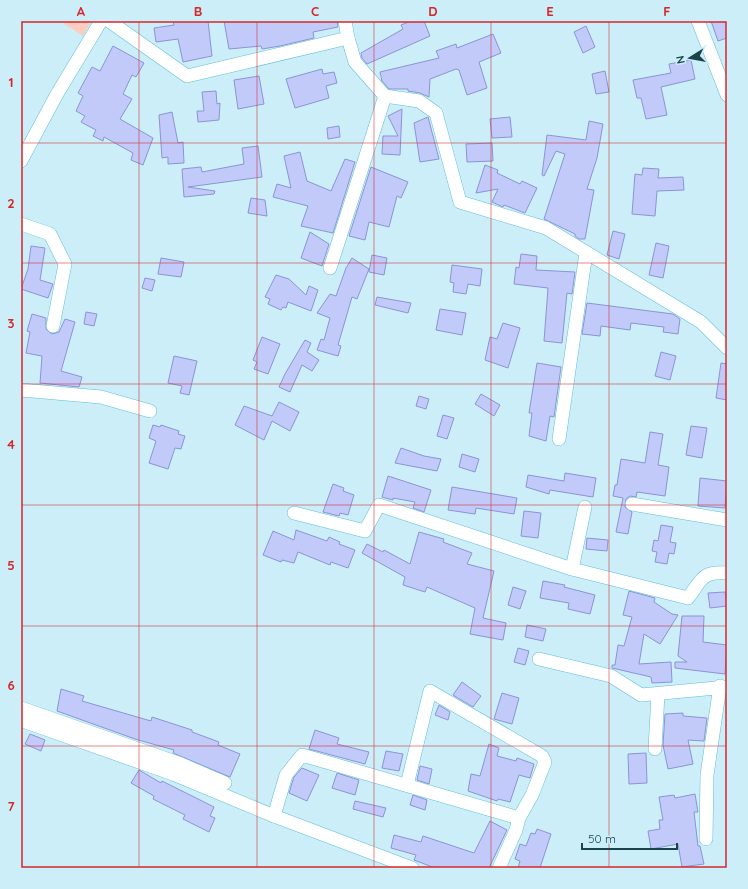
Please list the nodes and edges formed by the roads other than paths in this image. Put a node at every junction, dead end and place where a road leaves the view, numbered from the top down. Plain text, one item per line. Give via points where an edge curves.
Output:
1 (101, 21) edge
2 (108, 21) edge
3 (345, 21) edge
4 (698, 21) edge
5 (348, 38) junction
6 (727, 95) edge
7 (385, 96) junction
8 (21, 161) edge
9 (21, 224) edge
10 (586, 253) junction
11 (330, 268) dead end
12 (53, 326) dead end
13 (727, 348) edge
14 (21, 390) edge
15 (150, 411) dead end
16 (560, 439) dead end
17 (632, 504) dead end
18 (585, 507) dead end
19 (294, 513) dead end
20 (727, 520) edge
21 (572, 569) junction
22 (727, 573) edge
23 (540, 659) dead end
24 (723, 687) edge
25 (658, 694) junction
26 (22, 714) edge
27 (655, 748) dead end
28 (225, 783) dead end
29 (407, 785) junction
30 (274, 816) junction
31 (519, 818) junction
32 (706, 839) dead end
33 (412, 868) edge
34 (499, 868) edge

1 - 8 street via 56,94
2 - 5 street via 187,76
3 - 5 street
4 - 6 street
5 - 7 street via 355,62
7 - 10 street via 419,101 436,114 460,202 546,228
7 - 11 street
9 - 12 street via 50,234 65,264
10 - 13 street via 701,322
10 - 16 street
14 - 15 street via 101,397
17 - 20 street
18 - 21 street
19 - 21 street via 365,531 379,505
21 - 22 street via 688,598 705,575 713,572
23 - 25 street via 611,676 641,695
24 - 25 street
24 - 32 street via 707,775
25 - 27 street
26 - 28 street via 181,764
26 - 30 street
29 - 30 street via 302,755 286,775
29 - 31 street
29 - 31 street via 430,691 542,756 545,762 532,795
30 - 33 street
31 - 34 street

